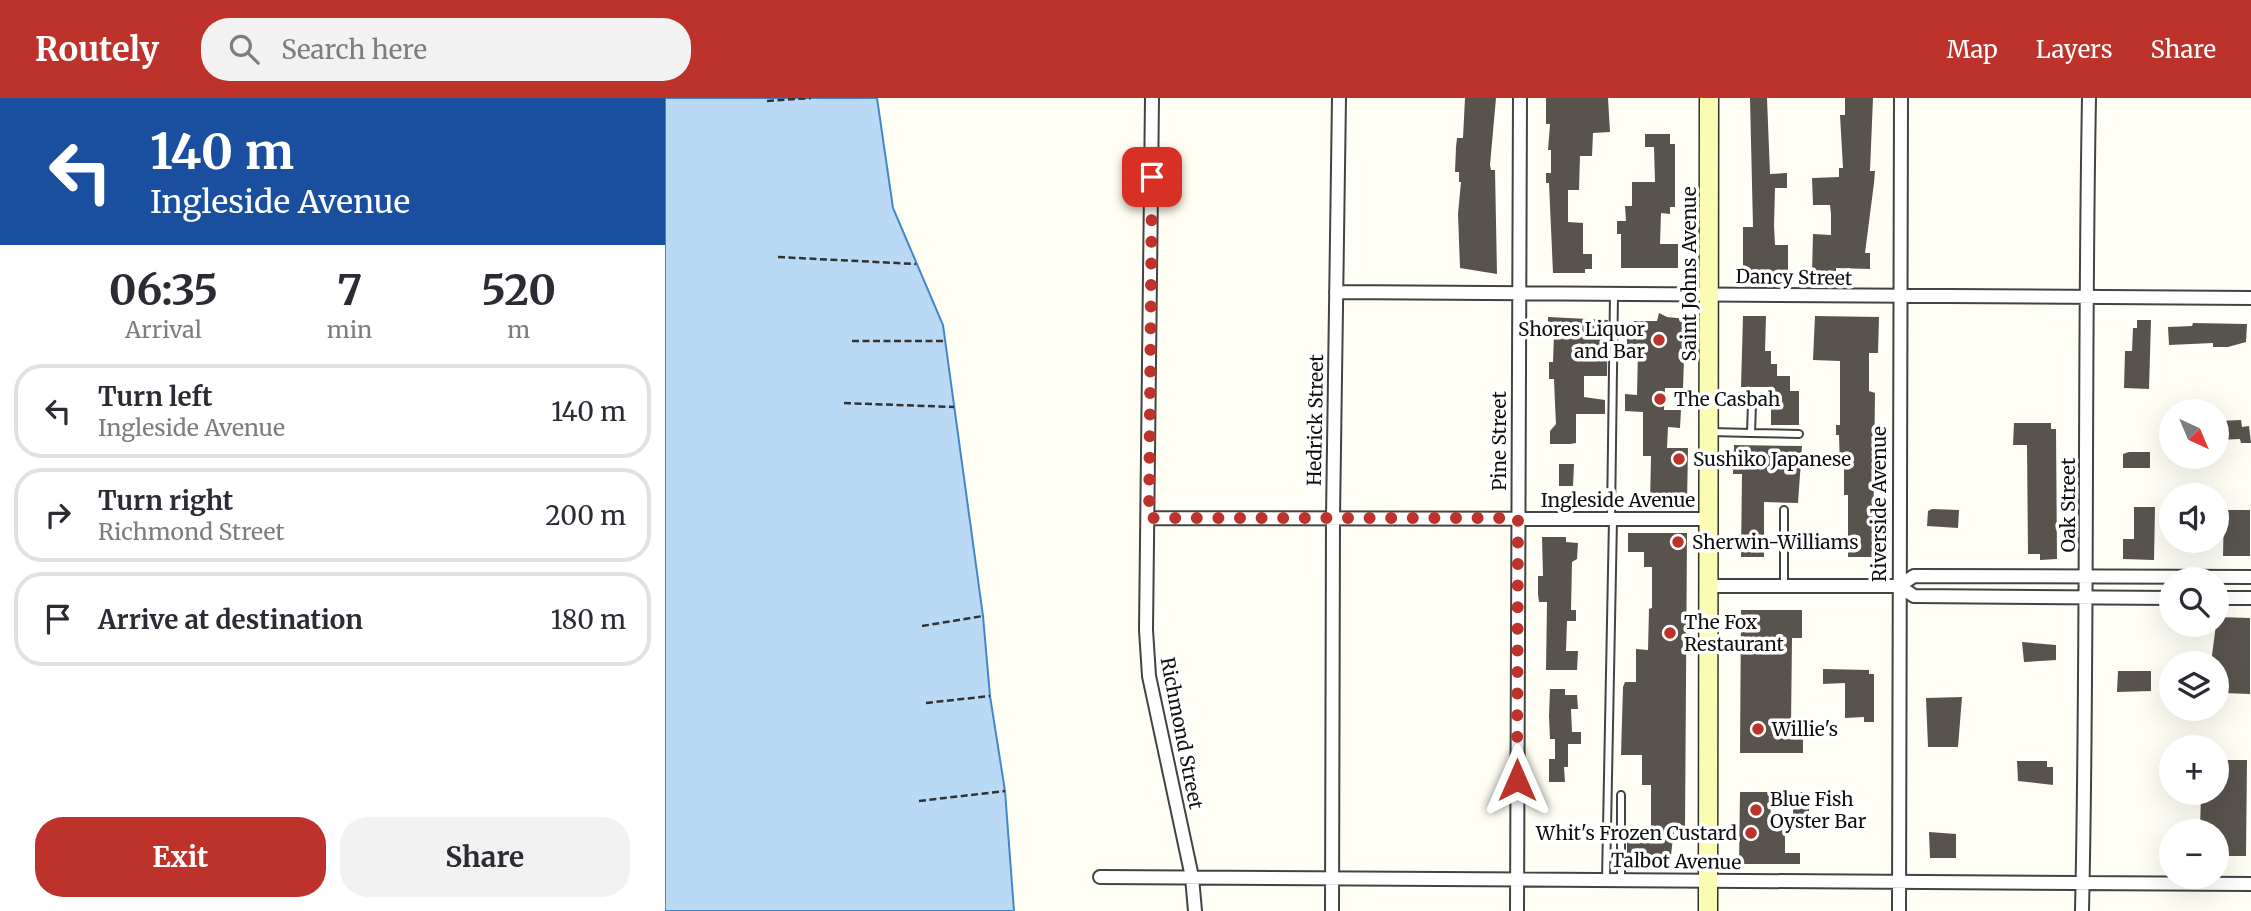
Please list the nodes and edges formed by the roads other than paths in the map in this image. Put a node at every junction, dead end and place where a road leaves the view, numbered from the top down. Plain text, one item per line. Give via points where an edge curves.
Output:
1 (1152, 98) edge
2 (1339, 98) edge
3 (1520, 98) edge
4 (1709, 98) edge
5 (1901, 98) edge
6 (2089, 98) edge
7 (1336, 292) junction
8 (1519, 295) junction
9 (1614, 295) junction
10 (1710, 295) junction
11 (1899, 297) junction
12 (2086, 298) junction
13 (2251, 298) edge
14 (1710, 397) junction
15 (1710, 432) junction
16 (1751, 433) junction
17 (1799, 434) dead end
18 (1784, 510) dead end
19 (1333, 517) junction
20 (1149, 518) junction
21 (1518, 518) junction
22 (1612, 519) junction
23 (1709, 519) junction
24 (2088, 577) junction
25 (2251, 578) edge
26 (1709, 586) junction
27 (1784, 586) junction
28 (1899, 586) junction
29 (2087, 597) junction
30 (2159, 598) edge
31 (2229, 598) edge
32 (2251, 598) edge
33 (1621, 795) dead end
34 (1100, 877) dead end
35 (1192, 877) junction
36 (1333, 877) junction
37 (1517, 879) junction
38 (1606, 880) junction
39 (1621, 880) junction
40 (1708, 880) junction
41 (1899, 882) junction
42 (2083, 883) junction
43 (2251, 884) edge
44 (1195, 911) edge
45 (1332, 911) edge
46 (1517, 911) edge
47 (1708, 911) edge
48 (1899, 911) edge
49 (2082, 911) edge

1 - 20 street, Richmond Street
2 - 7 street, Hedrick Street
3 - 8 street, Pine Street
4 - 10 main road, Saint Johns Avenue
5 - 11 street, Riverside Avenue
6 - 12 street, Oak Street
7 - 8 street, Dancy Street
7 - 19 street, Hedrick Street
8 - 9 street, Dancy Street
8 - 21 street, Pine Street
9 - 10 street, Dancy Street
9 - 22 lane
10 - 11 street, Dancy Street
10 - 14 main road, Saint Johns Avenue
11 - 12 street, Dancy Street
11 - 28 street, Riverside Avenue
12 - 13 street, Dancy Street
12 - 24 street, Oak Street
14 - 15 main road, Saint Johns Avenue
14 - 16 lane via 1752,403
15 - 16 lane
15 - 23 main road, Saint Johns Avenue
16 - 17 lane
18 - 27 lane
19 - 20 street, Ingleside Avenue
19 - 21 street, Ingleside Avenue
19 - 36 street, Hedrick Street
20 - 35 street, Richmond Street via 1149,676
21 - 22 street, Ingleside Avenue
21 - 37 street, Pine Street
22 - 23 street, Ingleside Avenue
22 - 38 lane
23 - 26 main road, Saint Johns Avenue
24 - 25 street
24 - 28 street via 1914,576
24 - 29 street, Oak Street
26 - 27 street
26 - 40 main road, Saint Johns Avenue
27 - 28 street
28 - 29 street via 1914,596
28 - 41 street, Riverside Avenue
29 - 30 street
29 - 42 street, Oak Street
31 - 32 street
33 - 39 lane
34 - 35 street, Talbot Avenue
35 - 36 street, Talbot Avenue
35 - 44 street, Richmond Street
36 - 37 street, Talbot Avenue
36 - 45 street, Hedrick Street
37 - 38 street, Talbot Avenue
37 - 46 street, Pine Street
38 - 39 street, Talbot Avenue
39 - 40 street, Talbot Avenue
40 - 41 street, Talbot Avenue
40 - 47 main road, Saint Johns Avenue
41 - 42 street, Talbot Avenue
41 - 48 street, Riverside Avenue
42 - 43 street, Talbot Avenue
42 - 49 street, Oak Street

